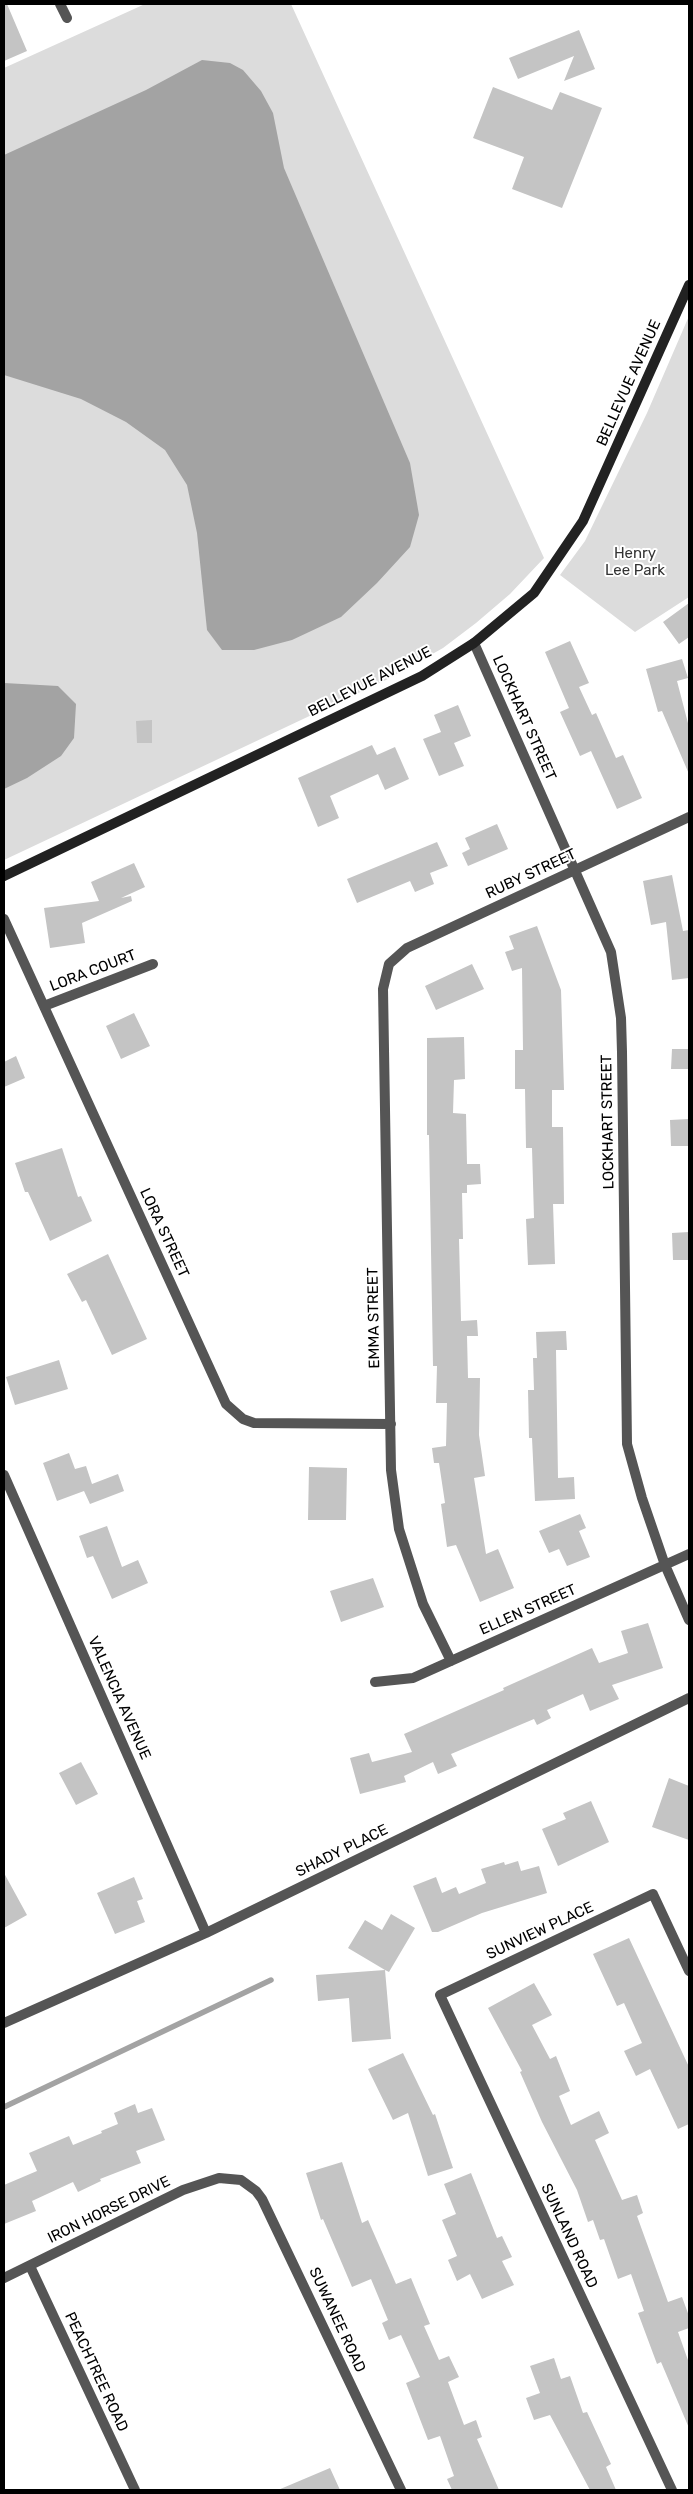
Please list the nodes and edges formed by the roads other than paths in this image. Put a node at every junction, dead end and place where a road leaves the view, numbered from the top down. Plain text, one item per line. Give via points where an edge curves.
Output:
1 (60, 4) edge
2 (67, 18) dead end
3 (689, 285) edge
4 (474, 643) junction
5 (689, 817) edge
6 (574, 870) junction
7 (4, 876) edge
8 (4, 919) edge
9 (153, 964) dead end
10 (389, 964) joint
11 (44, 1006) junction
12 (391, 1424) junction
13 (4, 1476) edge
14 (689, 1554) edge
15 (666, 1565) junction
16 (689, 1620) edge
17 (452, 1661) junction
18 (375, 1682) dead end
19 (689, 1698) edge
20 (206, 1933) junction
21 (689, 1971) edge
22 (440, 1995) joint
23 (4, 2021) edge
24 (230, 2178) joint
25 (30, 2266) junction
26 (4, 2278) edge
27 (135, 2490) edge
28 (401, 2490) edge
29 (672, 2490) edge

1 - 2 street
3 - 4 street, BELLEVUE AVENUE via 583,521 534,594
4 - 6 street, LOCKHART STREET
4 - 7 street, BELLEVUE AVENUE via 422,676
5 - 6 street, RUBY STREET
6 - 10 street, RUBY STREET via 407,948
6 - 15 street, LOCKHART STREET via 611,952 621,1018 627,1444
8 - 11 street, LORA STREET
9 - 11 street, LORA COURT
10 - 12 street, EMMA STREET via 383,989
11 - 12 street, LORA STREET via 226,1404 243,1419 254,1423
12 - 17 street, EMMA STREET via 391,1470 399,1529 423,1604
13 - 20 street, VALENCIA AVENUE
14 - 15 street, ELLEN STREET
15 - 16 street, LOCKHART STREET
15 - 17 street, ELLEN STREET
17 - 18 street, ELLEN STREET via 413,1678
19 - 20 street, SHADY PLACE
20 - 23 street, SHADY PLACE
21 - 22 street, SUNVIEW PLACE via 654,1894
22 - 29 street, SUNLAND ROAD
24 - 25 street, IRON HORSE DRIVE via 206,2181 183,2190
24 - 28 street, SUWANEE ROAD via 249,2184 262,2199
25 - 26 street, IRON HORSE DRIVE
25 - 27 street, PEACHTREE ROAD

